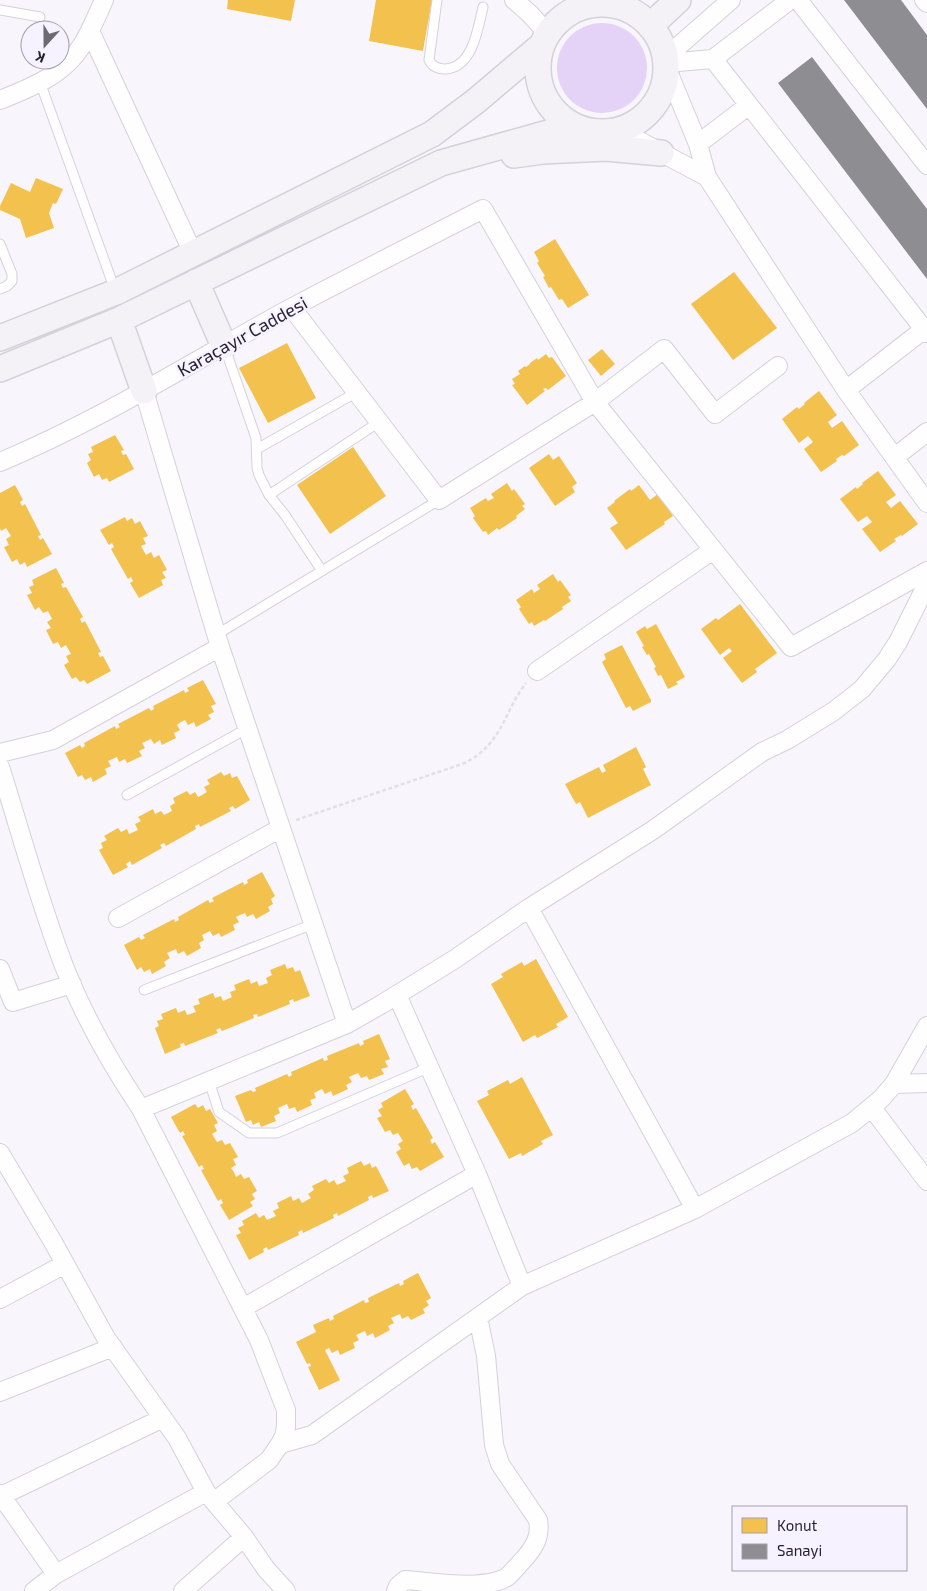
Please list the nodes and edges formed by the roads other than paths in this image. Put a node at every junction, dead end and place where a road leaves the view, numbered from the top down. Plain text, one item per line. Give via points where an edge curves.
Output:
1 (104, 0) edge
2 (437, 0) edge
3 (514, 0) edge
4 (678, 0) edge
5 (731, 0) edge
6 (790, 0) edge
7 (798, 0) edge
8 (924, 0) edge
9 (604, 2) edge
10 (927, 3) edge
11 (483, 7) dead end
12 (0, 10) edge
13 (40, 17) dead end
14 (650, 26) junction
15 (90, 31) junction
16 (545, 39) junction
17 (713, 60) junction
18 (666, 63) junction
19 (40, 82) junction
20 (0, 100) edge
21 (749, 105) junction
22 (573, 126) junction
23 (620, 130) junction
24 (698, 144) junction
25 (661, 153) junction
26 (442, 163) junction
27 (927, 165) edge
28 (707, 178) junction
29 (0, 244) edge
30 (193, 254) junction
31 (196, 282) junction
32 (0, 289) edge
33 (116, 292) junction
34 (292, 308) junction
35 (119, 320) junction
36 (926, 330) edge
37 (0, 338) edge
38 (224, 346) junction
39 (778, 366) dead end
40 (0, 369) edge
41 (846, 390) junction
42 (144, 391) junction
43 (356, 392) junction
44 (595, 402) junction
45 (380, 422) junction
46 (927, 432) edge
47 (257, 449) junction
48 (895, 457) junction
49 (0, 462) edge
50 (269, 495) junction
51 (439, 500) junction
52 (927, 503) edge
53 (713, 550) junction
54 (322, 571) junction
55 (927, 571) edge
56 (927, 584) edge
57 (218, 641) junction
58 (537, 671) road end
59 (248, 728) junction
60 (0, 754) edge
61 (0, 767) edge
62 (127, 795) dead end
63 (281, 828) junction
64 (530, 908) junction
65 (118, 918) dead end
66 (313, 924) junction
67 (0, 969) edge
68 (72, 984) junction
69 (144, 990) dead end
70 (397, 995) junction
71 (347, 1024) junction
72 (927, 1028) edge
73 (423, 1070) dead end
74 (209, 1081) junction
75 (927, 1083) edge
76 (894, 1084) junction
77 (872, 1108) junction
78 (141, 1109) junction
79 (0, 1153) edge
80 (477, 1174) junction
81 (927, 1181) edge
82 (695, 1209) junction
83 (65, 1264) junction
84 (522, 1286) junction
85 (0, 1299) edge
86 (243, 1308) junction
87 (478, 1317) junction
88 (113, 1347) junction
89 (0, 1392) edge
90 (163, 1418) junction
91 (280, 1444) junction
92 (1, 1495) edge
93 (211, 1496) junction
94 (244, 1537) junction
95 (56, 1574) junction
96 (34, 1591) edge
97 (183, 1591) edge
98 (286, 1591) edge
99 (396, 1591) edge

1 - 15 street
2 - 11 lane via 429,60 440,69 454,67 468,54
3 - 16 street via 530,14
4 - 14 street
5 - 18 street
6 - 17 street
7 - 27 street
8 - 10 street
9 - 14 street via 631,11
9 - 16 street via 569,14
12 - 13 lane
14 - 18 street via 657,35
15 - 19 street via 72,58
15 - 30 street
16 - 22 street via 538,68 542,91 554,111
16 - 30 street via 476,101 432,134
17 - 18 street
17 - 21 street
18 - 23 street via 657,103 641,120
18 - 24 street
19 - 20 street
19 - 33 lane
21 - 24 street
21 - 36 street
22 - 23 street via 596,132
22 - 26 street
23 - 25 street
24 - 28 street
25 - 26 street via 606,148 542,151
25 - 28 street
26 - 31 street
28 - 41 street
29 - 32 lane via 12,281
30 - 33 street
31 - 35 street
31 - 38 street
33 - 37 street
34 - 38 street, Karaçayır Caddesi
34 - 43 street
34 - 44 street, Karaçayır Caddesi via 483,209
35 - 40 street
35 - 42 street
36 - 41 street
38 - 42 street, Karaçayır Caddesi
38 - 47 lane
39 - 44 street via 715,414 664,349
41 - 48 street
42 - 49 street, Karaçayır Caddesi
42 - 57 street
43 - 45 street
43 - 47 lane
44 - 51 street
44 - 53 street
45 - 50 lane
45 - 51 street
46 - 48 street
47 - 50 lane via 257,468
48 - 52 street
50 - 54 lane
51 - 54 lane
53 - 55 street via 790,647
53 - 58 street
54 - 57 lane
56 - 64 street via 887,659 848,701 811,726 762,752 653,830
57 - 59 street
57 - 60 street via 53,740
59 - 62 lane
59 - 63 street
61 - 68 street via 51,930
63 - 65 street
63 - 66 street
64 - 70 street
64 - 82 street
66 - 69 lane
66 - 71 street
67 - 68 street via 13,1002
68 - 78 street via 98,1040
70 - 71 street
70 - 80 street
71 - 74 street
72 - 76 street
73 - 74 lane via 277,1133 249,1133 219,1112
74 - 78 street
75 - 76 street
76 - 77 street
77 - 81 street
77 - 82 street via 838,1132
78 - 86 street
79 - 83 street
80 - 84 street
80 - 86 street
82 - 84 street
83 - 85 street
83 - 88 street
84 - 87 street
86 - 91 street via 260,1340 286,1410 286,1427
87 - 91 street via 312,1434
87 - 99 street via 486,1356 494,1445 500,1464 538,1520 539,1537 505,1578 487,1586 405,1580
88 - 89 street
88 - 90 street
90 - 92 street
90 - 93 street
91 - 93 street via 269,1460
92 - 95 street
93 - 94 street
93 - 95 street
94 - 97 street
94 - 98 street
95 - 96 street

